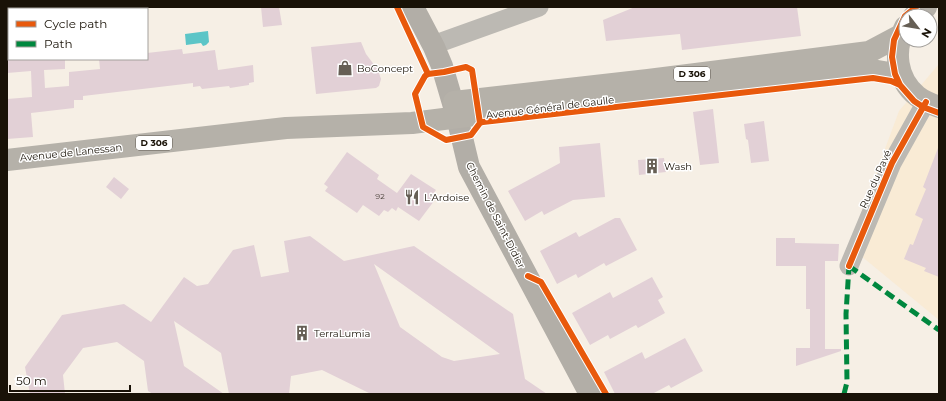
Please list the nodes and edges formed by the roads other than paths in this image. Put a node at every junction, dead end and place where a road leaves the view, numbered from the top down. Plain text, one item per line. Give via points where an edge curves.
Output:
1 (413, 7) edge
2 (539, 7) edge
3 (898, 34) edge
4 (433, 45) junction
5 (898, 48) edge
6 (901, 75) junction
7 (932, 104) edge
8 (482, 107) junction
9 (455, 110) junction
10 (301, 127) junction
11 (7, 160) edge
12 (849, 266) dead end
13 (590, 394) edge

1 - 4 street, Chemin de Saint-Didier
2 - 4 street
3 - 8 main road, Avenue Général de Gaulle / D 306 via 869,52 648,80
4 - 9 street, Chemin de Saint-Didier
5 - 6 main road
6 - 7 main road via 916,95
6 - 8 main road, Avenue Général de Gaulle / D 306 via 872,70 554,105
7 - 12 street, Rue du Pavé via 892,163
8 - 9 main road, Avenue Général de Gaulle
9 - 10 main road, Avenue Général de Gaulle / D 306 via 410,109
9 - 10 main road, Avenue Général de Gaulle / D 306 via 412,123
9 - 13 street, Chemin de Saint-Didier via 469,167
10 - 11 main road, Avenue de Lanessan / D 306

